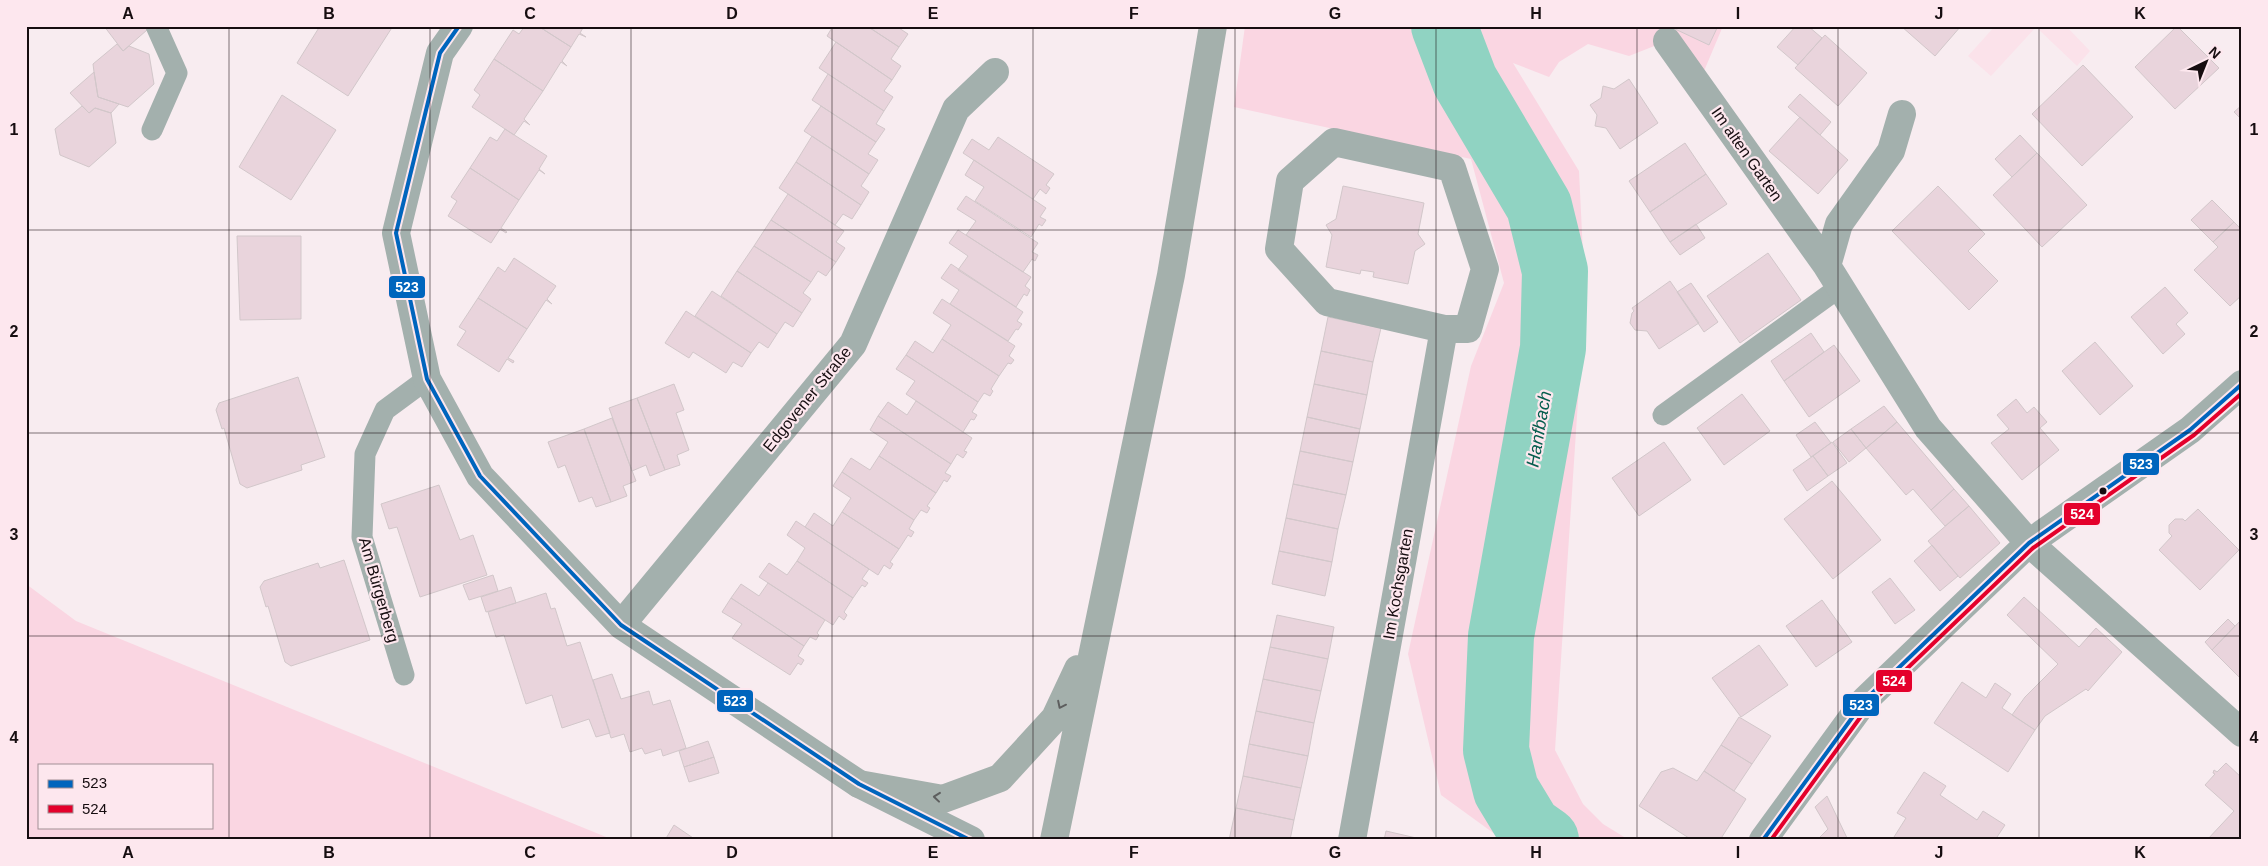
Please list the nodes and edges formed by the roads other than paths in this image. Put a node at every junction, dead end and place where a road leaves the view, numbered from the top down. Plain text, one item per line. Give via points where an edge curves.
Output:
1 (156, 26) edge
2 (459, 26) edge
3 (1213, 26) edge
4 (1668, 41) dead end
5 (995, 72) dead end
6 (1902, 114) dead end
7 (152, 130) dead end
8 (1834, 277) junction
9 (1444, 328) junction
10 (427, 379) junction
11 (2242, 384) edge
12 (1663, 416) dead end
13 (2029, 543) junction
14 (622, 625) junction
15 (1097, 630) junction
16 (404, 675) dead end
17 (2242, 732) edge
18 (859, 784) junction
19 (971, 840) edge
20 (1054, 840) edge
21 (1352, 840) edge
22 (1763, 840) edge

1 - 7 lane via 177,74
2 - 10 street via 440,53 396,233
3 - 15 main road via 1171,274
4 - 8 street, Im alten Garten
5 - 14 street, Edgovener Straße via 956,109 853,344
6 - 8 street via 1891,151 1839,224
8 - 12 lane
8 - 13 street, Im alten Garten via 1928,428
9 - 9 street via 1327,302 1279,249 1290,181 1334,142 1452,168 1485,269 1468,329
9 - 21 street, Im Kochsgarten
10 - 14 street via 480,476
10 - 16 lane, Am Bürgerberg via 385,410 365,454 362,537
11 - 13 street via 2190,430
13 - 17 street, Im alten Garten
13 - 22 street via 1865,700
14 - 18 street
15 -> 18 main road via 1055,718 1000,778 943,799
15 - 20 main road
18 - 19 street

